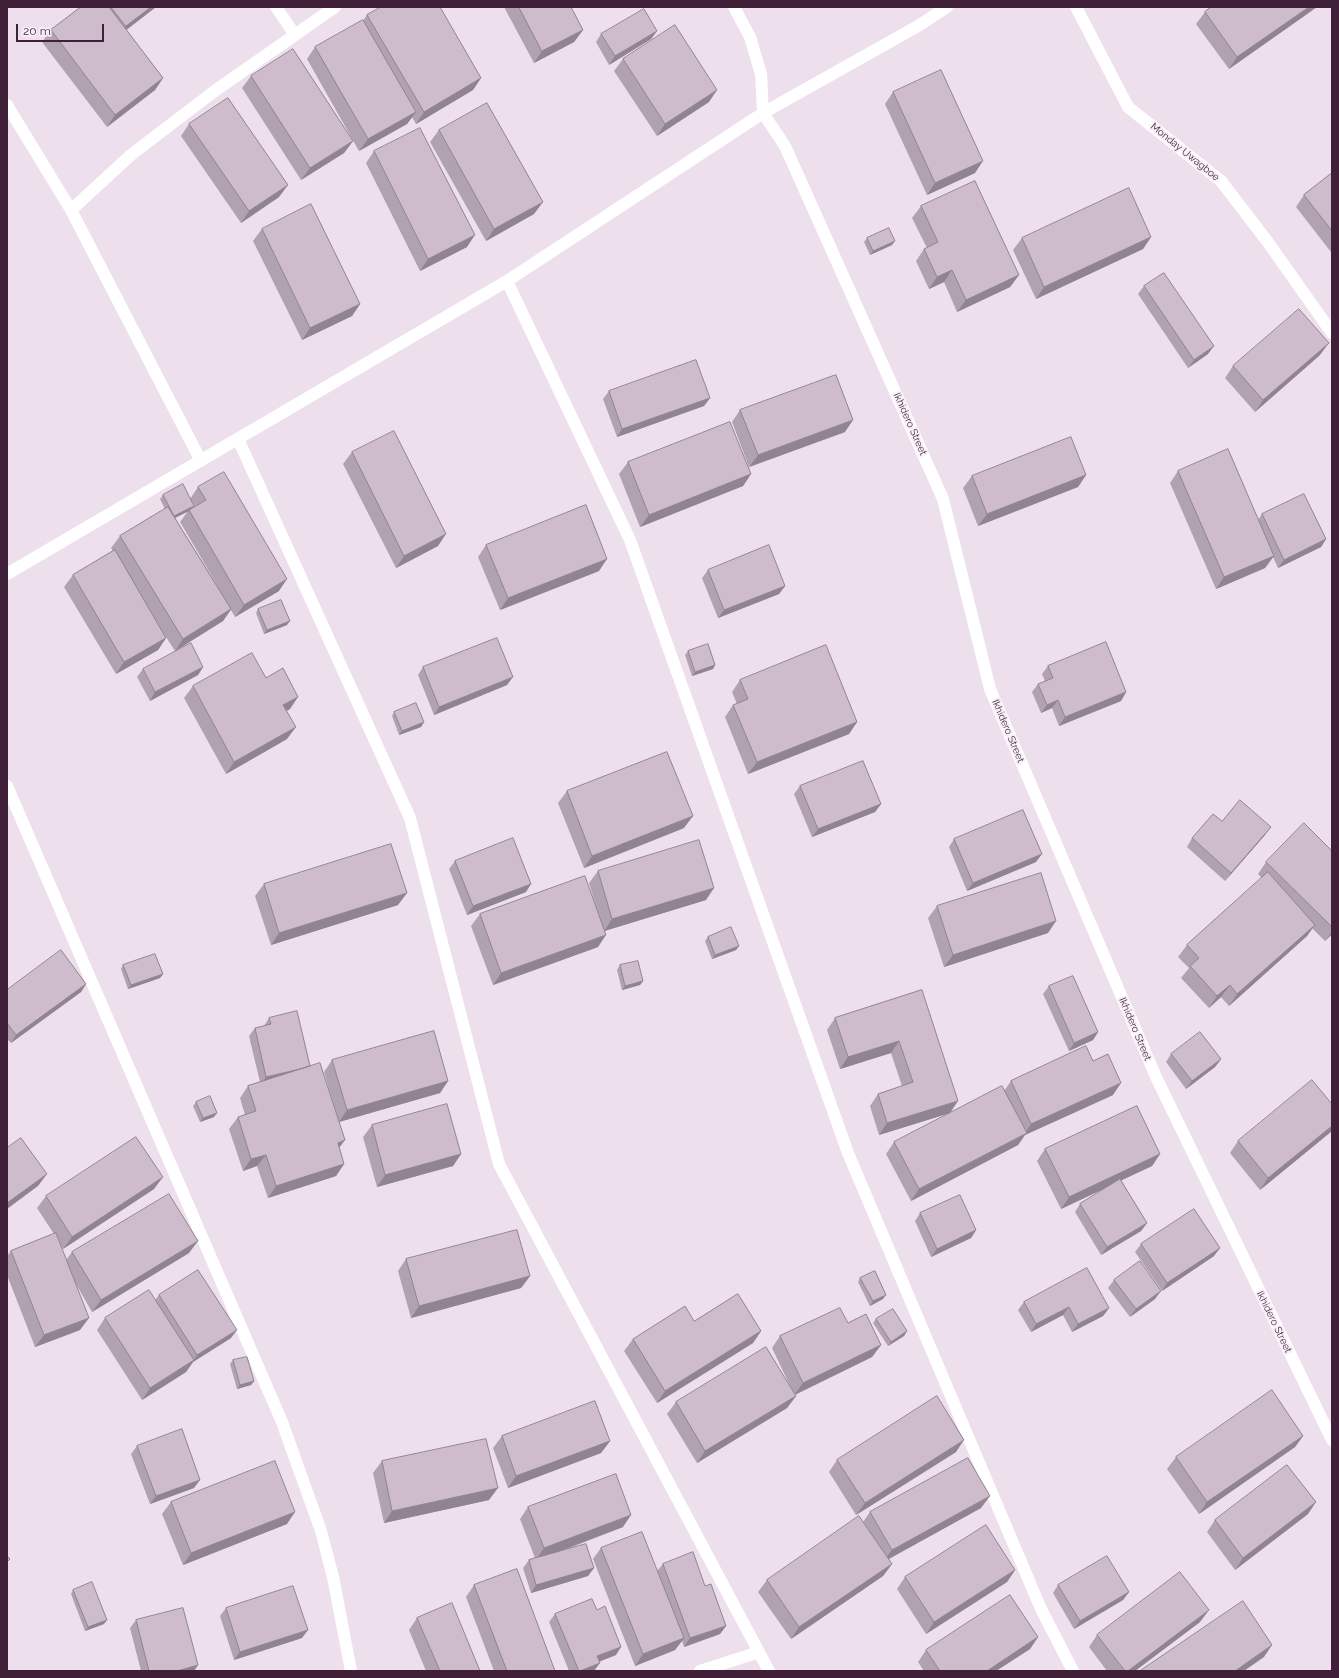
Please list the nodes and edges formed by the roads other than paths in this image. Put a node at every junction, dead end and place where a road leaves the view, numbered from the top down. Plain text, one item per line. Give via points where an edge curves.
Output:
1 (276, 7) edge
2 (335, 7) edge
3 (734, 7) edge
4 (947, 7) edge
5 (1076, 7) edge
6 (295, 35) junction
7 (7, 105) edge
8 (763, 113) junction
9 (71, 210) junction
10 (507, 281) junction
11 (1332, 333) edge
12 (238, 439) junction
13 (202, 461) junction
14 (7, 574) edge
15 (7, 786) edge
16 (1332, 1440) edge
17 (759, 1652) junction
18 (351, 1671) edge
19 (700, 1671) edge
20 (769, 1671) edge
21 (1073, 1671) edge

1 - 6 street
2 - 6 street
3 - 8 street via 750,37 761,74
4 - 8 street
5 - 11 street, Monday Uwagboe via 1128,107 1221,181
6 - 9 street via 216,90 132,154
7 - 9 street
8 - 10 street
8 - 16 street, Ikhidero Street via 785,146 944,499 990,689 1156,1077
9 - 13 street
10 - 12 street
10 - 21 street via 630,540 848,1153 1041,1609
12 - 13 street
12 - 17 street via 410,818 499,1164
13 - 14 street
15 - 18 street via 282,1422 320,1531 333,1577
17 - 19 street
17 - 20 street

